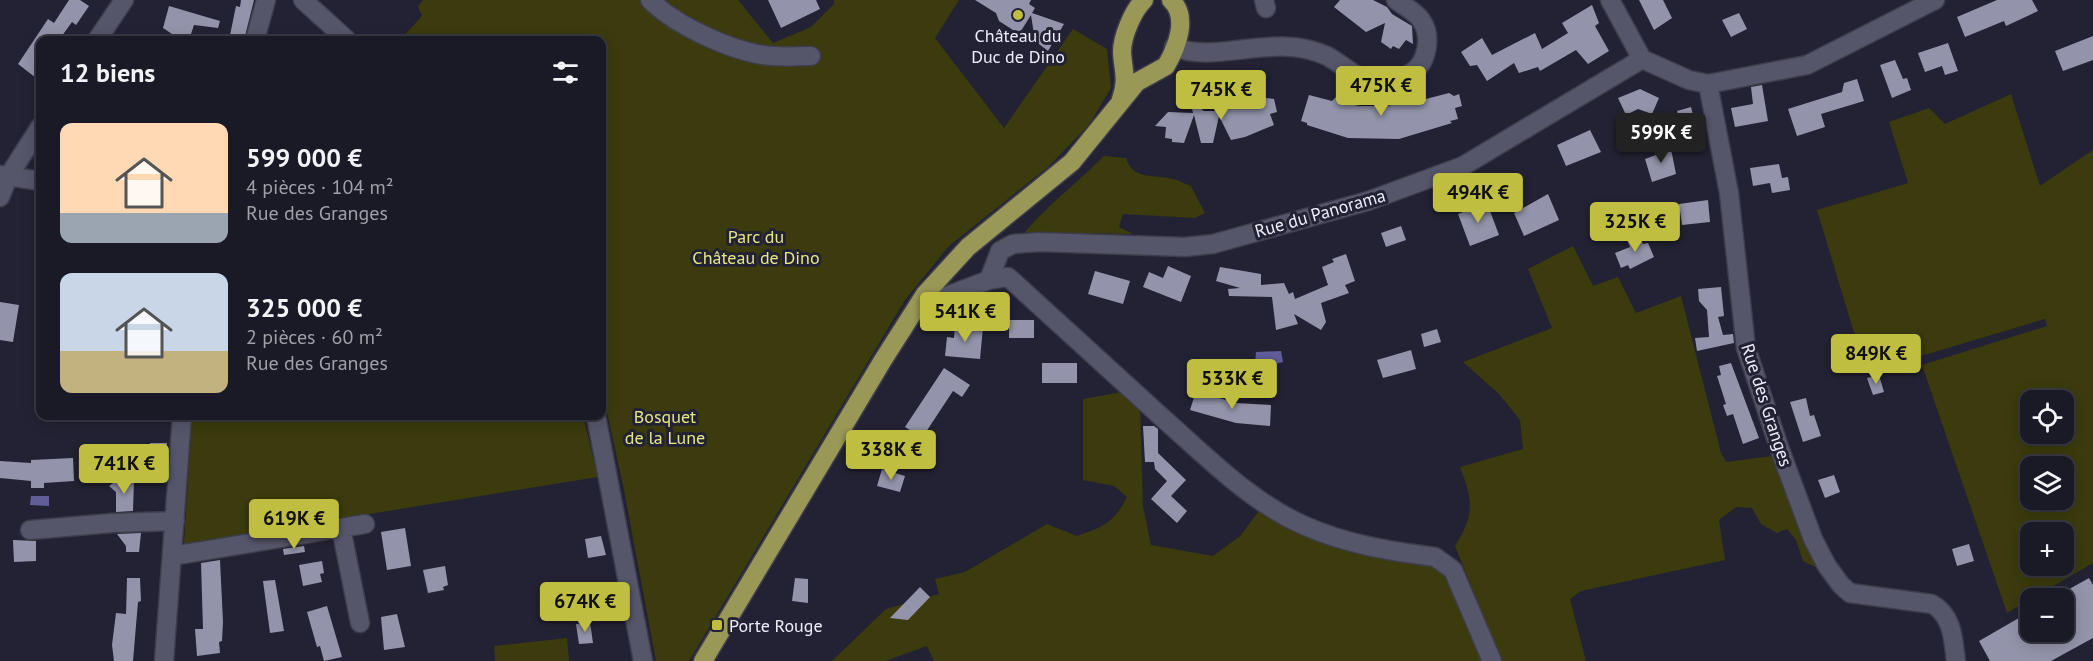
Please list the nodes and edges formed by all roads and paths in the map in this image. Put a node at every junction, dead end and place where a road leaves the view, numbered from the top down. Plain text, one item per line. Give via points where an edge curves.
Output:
1 (124, 0) edge
2 (266, 0) edge
3 (303, 0) edge
4 (650, 0) edge
5 (1144, 0) edge
6 (1396, 0) edge
7 (1610, 0) edge
8 (1935, 0) edge
9 (1174, 1) edge
10 (100, 36) edge
11 (256, 36) edge
12 (344, 36) edge
13 (1174, 47) junction
14 (811, 56) dead end
15 (1123, 56) junction
16 (1642, 59) junction
17 (1148, 76) junction
18 (1708, 84) junction
19 (1120, 103) junction
20 (36, 132) edge
21 (4, 176) edge
22 (36, 180) edge
23 (0, 197) edge
24 (989, 280) junction
25 (925, 294) junction
26 (182, 420) edge
27 (597, 420) edge
28 (175, 521) junction
29 (365, 524) dead end
30 (341, 528) junction
31 (30, 530) dead end
32 (172, 556) junction
33 (360, 623) dead end
34 (164, 661) edge
35 (643, 661) edge
36 (703, 661) edge
37 (1492, 661) edge
38 (1956, 661) edge

1 - 10 street
2 - 11 street
3 - 12 street
4 - 14 street via 733,48 772,57
5 - 15 main road via 1136,10
6 - 13 street via 1420,17 1427,36 1427,49 1419,66 1399,78 1369,80 1326,56 1295,47 1198,54
7 - 16 street
8 - 18 street via 1807,64
9 - 13 main road via 1181,18
13 - 17 main road via 1166,66
15 - 17 main road via 1130,70
15 - 19 main road via 1126,84
16 - 18 street
16 - 24 street, Rue du Panorama via 1462,166 1368,201 1213,244 1013,244 1000,251
17 - 19 main road via 1137,82
18 - 38 street, Rue des Granges via 1729,193 1746,348 1813,539 1850,593 1932,604 1942,610 1950,624
19 - 25 main road via 1072,162 968,247
20 - 21 street
21 - 22 street
21 - 23 street
24 - 25 street via 939,299
24 - 37 street via 1008,277 1225,474 1265,503 1329,536 1444,561 1453,570
25 - 36 main road
26 - 28 street
27 - 35 street
28 - 31 street
28 - 32 street
29 - 30 street
30 - 32 street
30 - 33 street
32 - 34 street

